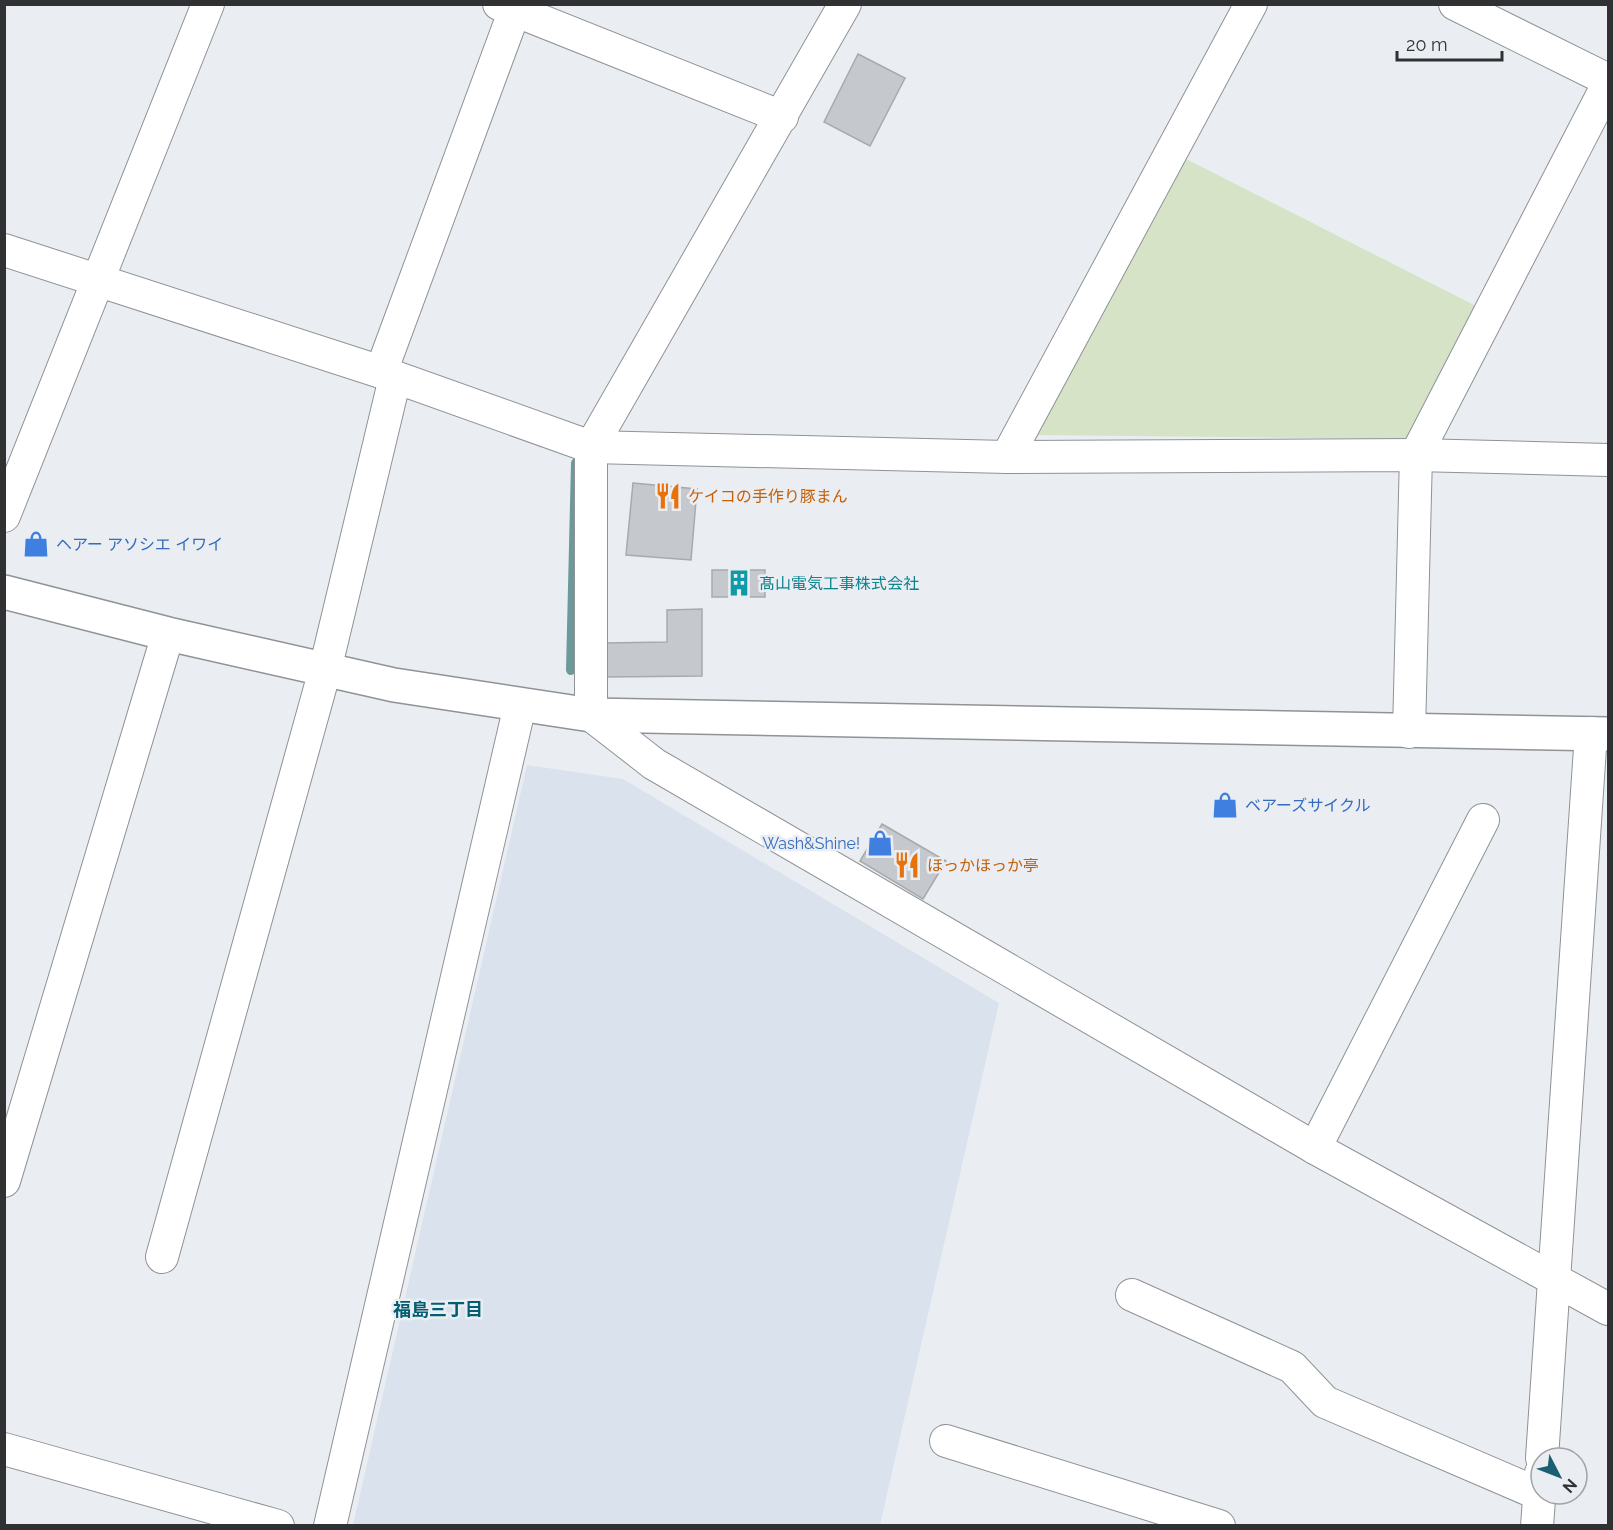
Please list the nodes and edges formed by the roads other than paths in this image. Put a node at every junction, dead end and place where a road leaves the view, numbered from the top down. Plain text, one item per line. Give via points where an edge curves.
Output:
1 (208, 4) edge
2 (845, 4) edge
3 (1251, 4) edge
4 (1455, 4) edge
5 (510, 7) edge
6 (1606, 75) edge
7 (782, 117) junction
8 (4, 250) edge
9 (98, 282) junction
10 (388, 375) junction
11 (591, 447) junction
12 (1416, 454) junction
13 (1007, 457) junction
14 (1608, 460) edge
15 (4, 516) edge
16 (4, 592) edge
17 (168, 634) junction
18 (325, 670) junction
19 (520, 705) junction
20 (591, 715) junction
21 (1409, 732) junction
22 (1600, 734) edge
23 (1483, 820) dead end
24 (1315, 1148) junction
25 (4, 1181) edge
26 (162, 1257) dead end
27 (1556, 1282) junction
28 (1132, 1295) dead end
29 (1608, 1309) edge
30 (946, 1441) dead end
31 (1543, 1446) edge
32 (4, 1449) edge
33 (1529, 1477) edge
34 (1538, 1506) edge
35 (193, 1513) edge
36 (278, 1526) edge
37 (330, 1526) edge
38 (1219, 1526) edge
39 (1536, 1526) edge

1 - 9 street
2 - 7 street
3 - 13 street
4 - 6 street
5 - 7 street
5 - 10 street
6 - 12 street
7 - 11 street
8 - 9 street
9 - 10 street
9 - 15 street
10 - 11 street
10 - 18 street
11 - 13 street
11 - 20 street
12 - 13 street
12 - 14 street
12 - 21 street
16 - 17 street
17 - 18 street
17 - 25 street
18 - 19 street
18 - 26 street
19 - 20 street
19 - 37 street
20 - 21 street
20 - 24 street via 654,764
21 - 22 street
22 - 27 street
23 - 24 street
24 - 27 street
27 - 29 street
27 - 31 street
28 - 33 street via 1292,1367 1325,1402
30 - 38 street
32 - 35 street
34 - 39 street
35 - 36 street

